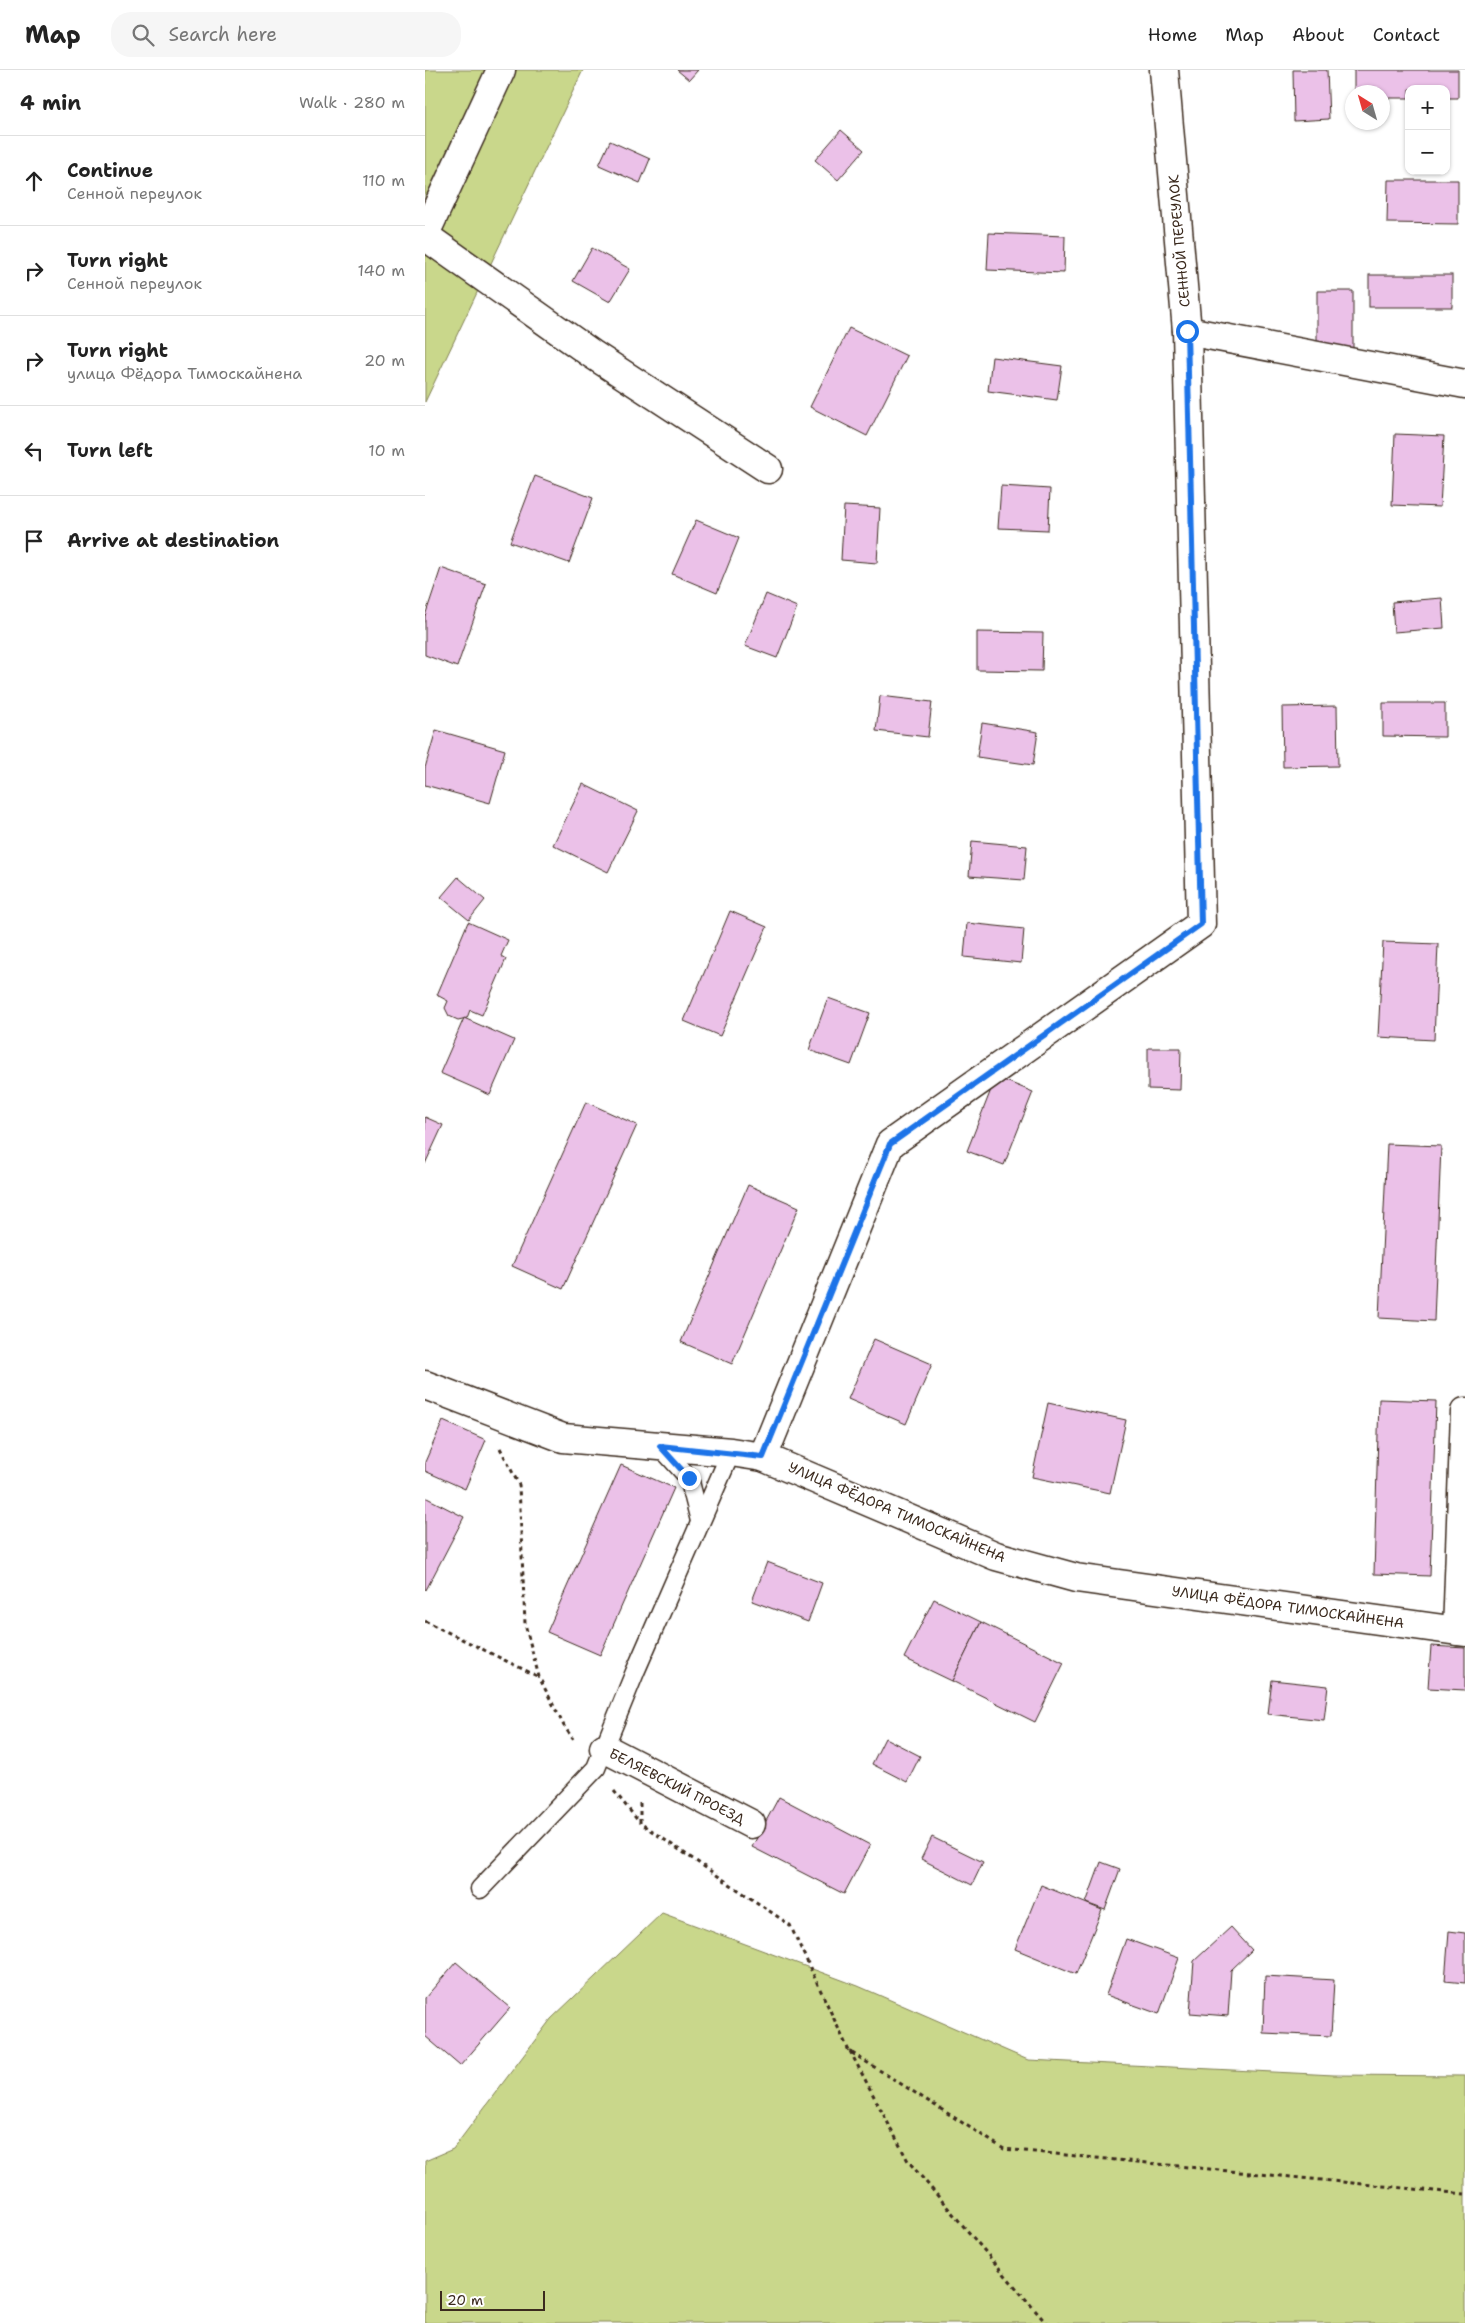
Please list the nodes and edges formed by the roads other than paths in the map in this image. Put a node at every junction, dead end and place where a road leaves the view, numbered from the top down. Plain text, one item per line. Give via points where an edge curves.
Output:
1 (501, 70) edge
2 (1164, 70) edge
3 (425, 235) edge
4 (1187, 331) junction
5 (1465, 384) edge
6 (768, 469) dead end
7 (425, 1385) edge
8 (1465, 1412) edge
9 (660, 1446) junction
10 (731, 1452) junction
11 (763, 1457) junction
12 (700, 1521) junction
13 (1461, 1632) edge
14 (600, 1758) junction
15 (751, 1824) dead end
16 (480, 1889) dead end

1 - 3 street
2 - 4 street, СЕННОЙ ПЕРЕУЛОК
3 - 6 street via 592,354
4 - 5 street
4 - 11 street, СЕННОЙ ПЕРЕУЛОК via 1201,924 890,1144
7 - 9 street, УЛИЦА ФЁДОРА ТИМОСКАЙНЕНА via 563,1438
8 - 13 street
9 - 10 street, УЛИЦА ФЁДОРА ТИМОСКАЙНЕНА
9 - 12 lane via 689,1478
10 - 11 street, УЛИЦА ФЁДОРА ТИМОСКАЙНЕНА
10 - 12 lane
11 - 13 street, УЛИЦА ФЁДОРА ТИМОСКАЙНЕНА via 996,1556 1076,1578
12 - 14 lane
14 - 15 street, БЕЛЯЕВСКИЙ ПРОЕЗД
14 - 16 lane

